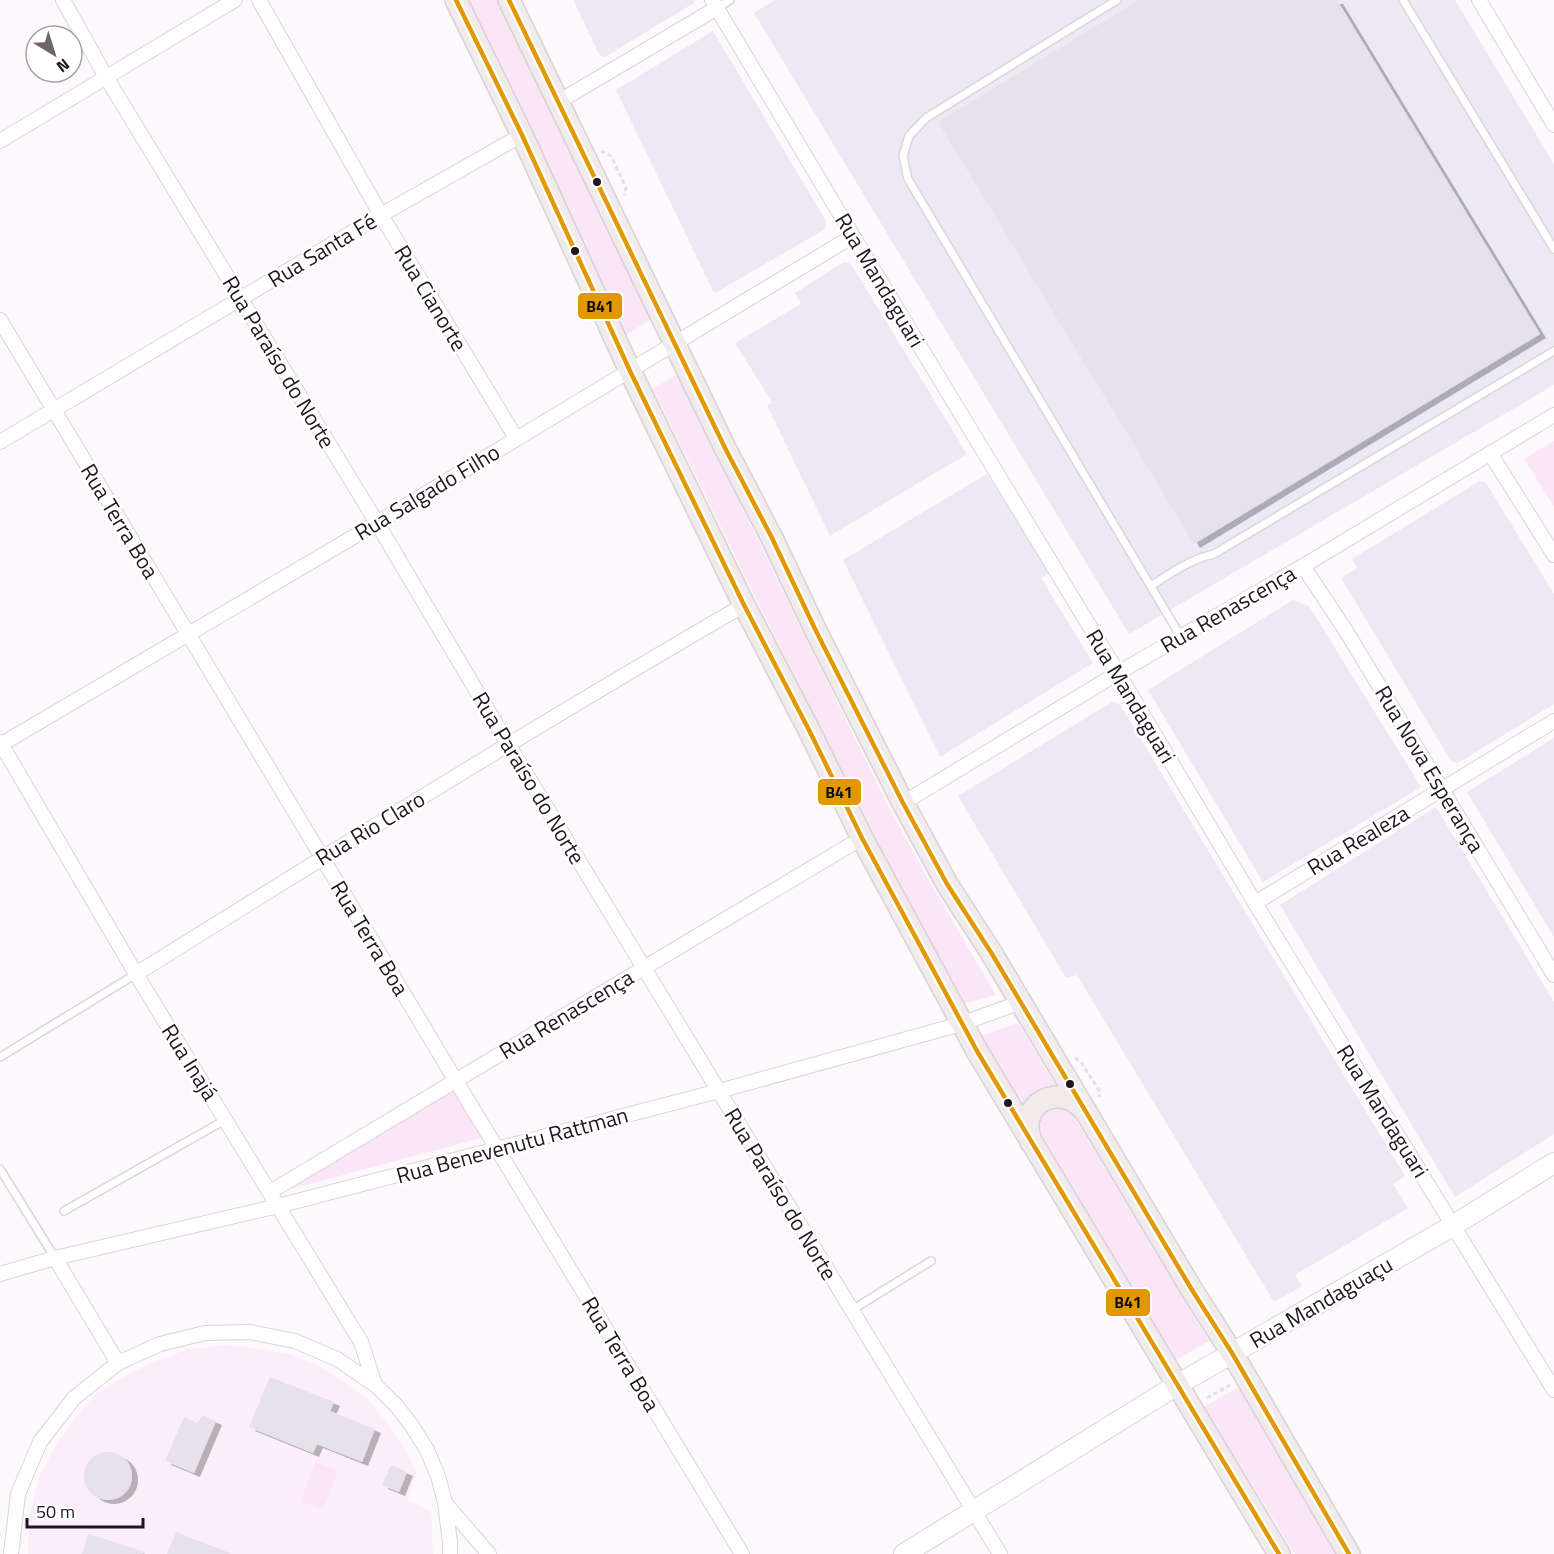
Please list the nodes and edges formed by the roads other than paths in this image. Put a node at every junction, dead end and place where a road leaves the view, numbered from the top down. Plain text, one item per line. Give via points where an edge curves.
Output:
1 (63, 0) edge
2 (235, 0) edge
3 (259, 0) edge
4 (456, 0) edge
5 (509, 0) edge
6 (730, 0) edge
7 (1117, 0) edge
8 (1403, 0) edge
9 (1479, 0) edge
10 (714, 4) edge
11 (106, 77) junction
12 (558, 102) junction
13 (1553, 121) edge
14 (522, 135) junction
15 (0, 141) edge
16 (381, 215) junction
17 (853, 236) junction
18 (1554, 249) edge
19 (241, 299) junction
20 (0, 320) edge
21 (674, 344) junction
22 (1554, 351) edge
23 (630, 371) junction
24 (54, 410) junction
25 (1554, 415) edge
26 (516, 438) junction
27 (0, 442) edge
28 (1490, 453) junction
29 (377, 523) junction
30 (1554, 555) edge
31 (1303, 566) junction
32 (1151, 586) junction
33 (744, 605) junction
34 (188, 634) junction
35 (1181, 636) junction
36 (1118, 673) junction
37 (1554, 721) edge
38 (0, 744) edge
39 (508, 744) junction
40 (1442, 790) junction
41 (903, 803) junction
42 (862, 838) junction
43 (322, 857) junction
44 (1254, 903) junction
45 (643, 967) junction
46 (136, 975) junction
47 (1554, 975) edge
48 (1021, 1002) junction
49 (961, 1024) junction
50 (0, 1057) edge
51 (456, 1081) junction
52 (719, 1091) junction
53 (1085, 1112) junction
54 (225, 1120) junction
55 (1031, 1142) junction
56 (497, 1149) junction
57 (1554, 1163) edge
58 (0, 1169) edge
59 (270, 1192) junction
60 (278, 1206) junction
61 (64, 1212) dead end
62 (1454, 1225) junction
63 (55, 1258) junction
64 (931, 1261) dead end
65 (0, 1274) edge
66 (852, 1310) junction
67 (1232, 1353) junction
68 (118, 1363) junction
69 (375, 1385) junction
70 (1177, 1385) junction
71 (1554, 1390) edge
72 (446, 1503) junction
73 (974, 1511) junction
74 (11, 1554) edge
75 (450, 1554) edge
76 (489, 1554) edge
77 (742, 1554) edge
78 (904, 1554) edge
79 (999, 1554) edge
80 (1279, 1554) edge
81 (1348, 1554) edge

1 - 11 street, Rua Paraíso do Norte
2 - 11 street
3 - 16 street, Rua Cianorte
4 - 14 main road
5 - 12 main road
6 - 10 lane
7 - 32 lane via 926,118 909,136 903,156 908,179
8 - 18 lane
9 - 13 street
10 - 12 street
10 - 17 street, Rua Mandaguari
11 - 15 street
11 - 19 street, Rua Paraíso do Norte
12 - 21 main road
14 - 16 street, Rua Santa Fé
14 - 23 main road
16 - 19 street, Rua Santa Fé
16 - 26 street, Rua Cianorte
17 - 21 street, Rua Salgado Filho
17 - 36 street, Rua Mandaguari
19 - 24 street, Rua Santa Fé
19 - 29 street, Rua Paraíso do Norte
20 - 24 street, Rua Terra Boa
21 - 23 street, Rua Salgado Filho
21 - 41 main road
22 - 32 lane via 1214,554 1181,566
23 - 26 street, Rua Salgado Filho
23 - 33 main road
24 - 27 street, Rua Santa Fé
24 - 34 street, Rua Terra Boa
25 - 28 street, Rua Renascença
26 - 29 street, Rua Salgado Filho
28 - 30 street
28 - 31 street, Rua Renascença
29 - 34 street, Rua Salgado Filho
29 - 39 street, Rua Paraíso do Norte
31 - 35 street, Rua Renascença
31 - 40 street, Rua Nova Esperança
32 - 35 lane
33 - 39 street, Rua Rio Claro
33 - 42 main road
34 - 38 street, Rua Salgado Filho
34 - 43 street, Rua Terra Boa
35 - 36 street, Rua Renascença
36 - 41 street, Rua Renascença
36 - 44 street, Rua Mandaguari
37 - 40 street, Rua Realeza
38 - 46 street, Rua Inajá
39 - 43 street, Rua Rio Claro
39 - 45 street, Rua Paraíso do Norte
40 - 44 street, Rua Realeza
40 - 47 street, Rua Nova Esperança
41 - 48 main road via 947,884
42 - 45 street, Rua Renascença
42 - 49 main road
43 - 46 street, Rua Rio Claro
43 - 51 street, Rua Terra Boa
44 - 62 street, Rua Mandaguari
45 - 51 street, Rua Renascença
45 - 52 street, Rua Paraíso do Norte
46 - 50 lane, Rua Rio Claro
46 - 54 street, Rua Inajá
48 - 49 street, Rua Benevenutu Rattman
48 - 53 main road
49 - 52 street, Rua Benevenutu Rattman
49 - 55 main road
51 - 56 street, Rua Terra Boa
51 - 59 street, Rua Renascença
52 - 56 street, Rua Benevenutu Rattman
52 - 66 street, Rua Paraíso do Norte
53 - 55 main road via 1067,1098 1044,1100 1029,1119
53 - 67 main road
54 - 59 street, Rua Inajá
54 - 61 lane
55 - 70 main road
56 - 60 street, Rua Benevenutu Rattman
56 - 77 street, Rua Terra Boa
57 - 62 street, Rua Mandaguaçu
58 - 63 lane
59 - 60 street, Rua Inajá
60 - 63 street, Rua Benevenutu Rattman
60 - 69 street, Rua Inajá via 361,1342
62 - 67 street, Rua Mandaguaçu
62 - 71 street, Rua Mandaguari
63 - 65 street, Rua Benevenutu Rattman
63 - 68 street
64 - 66 lane
66 - 73 street, Rua Paraíso do Norte
67 - 70 street, Rua Mandaguaçu
67 - 81 main road
68 - 69 street via 160,1344 205,1333 250,1332 295,1341 337,1359
68 - 74 street via 74,1398 40,1442 18,1494
69 - 72 street via 401,1412 427,1450
70 - 73 street, Rua Mandaguaçu
70 - 80 main road
72 - 75 street
72 - 76 street
73 - 78 street, Rua Mandaguaçu
73 - 79 street, Rua Paraíso do Norte

